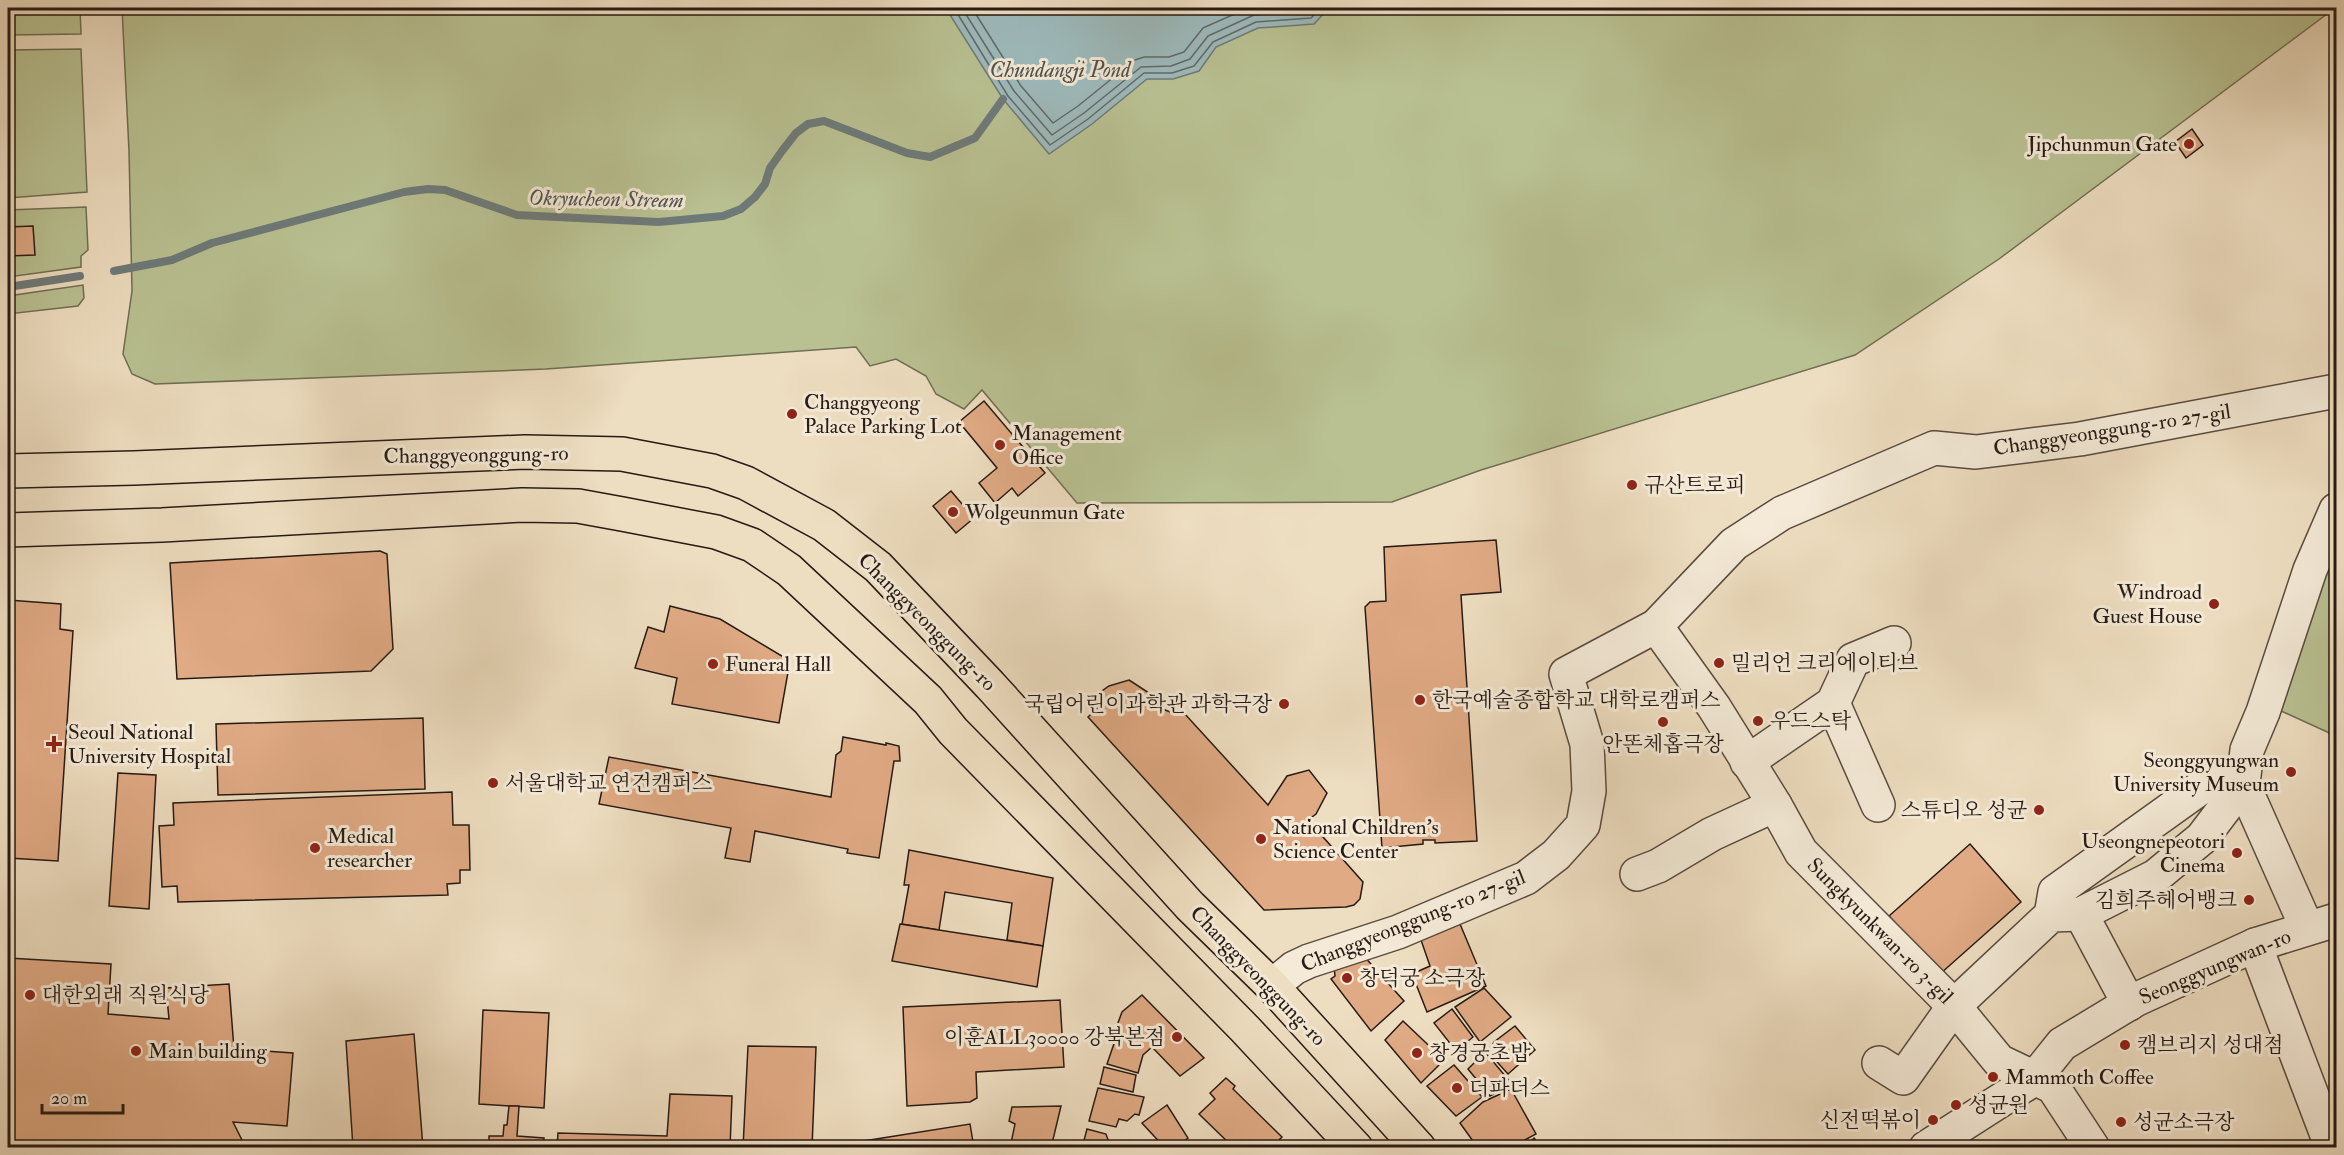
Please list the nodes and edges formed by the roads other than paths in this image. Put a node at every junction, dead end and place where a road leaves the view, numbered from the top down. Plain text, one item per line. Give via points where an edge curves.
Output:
1 (2337, 390) edge
2 (8, 471) edge
3 (2337, 510) edge
4 (8, 530) edge
5 (1656, 626) junction
6 (1894, 643) dead end
7 (1833, 703) junction
8 (1748, 762) junction
9 (2243, 784) junction
10 (1775, 805) junction
11 (1878, 805) dead end
12 (1637, 874) dead end
13 (2066, 915) junction
14 (2322, 924) edge
15 (2255, 945) junction
16 (1272, 986) junction
17 (2129, 1004) junction
18 (1954, 1006) junction
19 (1879, 1064) dead end
20 (2034, 1079) junction
21 (1356, 1148) edge
22 (1419, 1148) edge
23 (1926, 1148) edge
24 (2093, 1148) edge
25 (2332, 1148) edge

1 - 5 street, Changgyeonggung-ro 27-gil via 2080,439 1976,452 1934,448 1782,513 1734,544
2 - 16 main road, Changgyeonggung-ro via 525,452 622,454 712,471 746,483 824,525 878,567 1190,906
3 - 9 street via 2310,570 2247,750
4 - 21 main road via 522,504 578,506 716,532 752,545 789,570 928,700 953,731
5 - 8 street, Sungkyunkwan-ro 3-gil
5 - 16 street, Changgyeonggung-ro 27-gil via 1566,674 1587,744 1589,791 1583,825 1556,855 1526,879 1398,932 1309,961
6 - 7 street via 1853,660
7 - 8 street
7 - 11 street
8 - 10 street, Sungkyunkwan-ro 3-gil
9 - 13 street via 2202,838 2156,876
9 - 13 street via 2210,781 2055,891
9 - 14 street
10 - 12 street
10 - 18 street, Sungkyunkwan-ro 3-gil via 1801,852
13 - 17 street, Seonggyungwan-ro
13 - 18 street
14 - 15 street, Seonggyungwan-ro
15 - 17 street, Seonggyungwan-ro
15 - 25 street
16 - 22 main road, Changgyeonggung-ro
17 - 20 street, Seonggyungwan-ro via 2062,1044
18 - 19 street via 1904,1078
18 - 20 street, Sungkyunkwan-ro 3-gil via 1999,1061
20 - 23 street, Seonggyungwan-ro
20 - 24 street via 2052,1087

